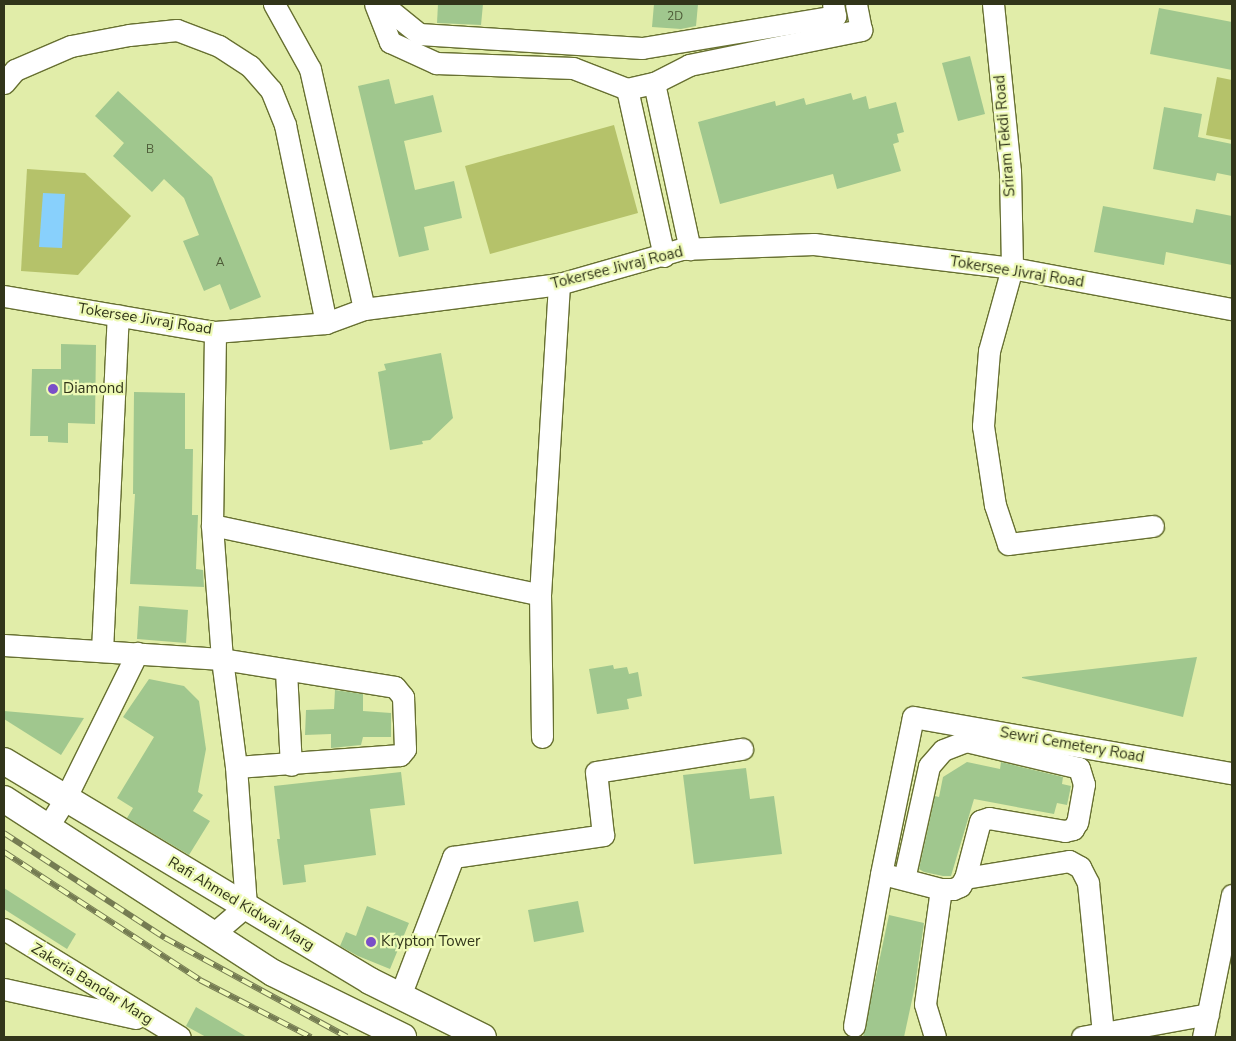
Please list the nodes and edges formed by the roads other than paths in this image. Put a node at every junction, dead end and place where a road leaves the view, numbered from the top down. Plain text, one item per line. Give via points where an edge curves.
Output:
1 (274, 4) edge
2 (375, 4) edge
3 (382, 4) edge
4 (833, 4) edge
5 (856, 4) edge
6 (993, 4) edge
7 (4, 82) edge
8 (654, 83) junction
9 (627, 89) junction
10 (690, 249) junction
11 (664, 256) junction
12 (1012, 268) junction
13 (559, 284) junction
14 (4, 296) edge
15 (364, 309) junction
16 (1232, 309) edge
17 (118, 315) junction
18 (326, 323) junction
19 (215, 332) junction
20 (212, 525) junction
21 (1153, 526) dead end
22 (540, 596) junction
23 (4, 645) edge
24 (102, 651) junction
25 (137, 653) junction
26 (222, 658) junction
27 (286, 671) junction
28 (542, 737) dead end
29 (742, 749) dead end
30 (1076, 752) junction
31 (4, 761) edge
32 (291, 764) junction
33 (236, 767) junction
34 (1232, 774) edge
35 (4, 799) edge
36 (65, 799) junction
37 (47, 828) junction
38 (881, 874) junction
39 (965, 878) junction
40 (904, 879) junction
41 (941, 889) junction
42 (1232, 895) edge
43 (246, 906) junction
44 (4, 929) edge
45 (212, 935) junction
46 (4, 989) edge
47 (400, 996) junction
48 (1208, 1014) junction
49 (150, 1021) junction
50 (854, 1026) dead end
51 (1092, 1035) edge
52 (180, 1037) edge
53 (403, 1037) edge
54 (483, 1037) edge
55 (935, 1037) edge
56 (1203, 1037) edge

1 - 15 street via 310,69
2 - 9 street via 390,42 436,63 573,68
3 - 4 street via 419,34 642,48 835,16
5 - 8 street via 861,30 690,65
6 - 12 street, Sriram Tekdi Road via 1010,171
7 - 18 street via 15,70 71,46 177,30 219,46 250,66 271,90 285,125
8 - 9 street
8 - 10 street
9 - 11 street
10 - 11 street, Tokersee Jivraj Road
10 - 12 street, Tokersee Jivraj Road via 814,244
11 - 13 street, Tokersee Jivraj Road
12 - 16 street, Tokersee Jivraj Road
12 - 21 street, Sriram Tekdi Road via 990,351 983,426 995,505 1008,544
13 - 15 street, Tokersee Jivraj Road
13 - 22 street
14 - 17 street, Tokersee Jivraj Road
15 - 18 street, Tokersee Jivraj Road
17 - 19 street, Tokersee Jivraj Road
17 - 24 street
18 - 19 street, Tokersee Jivraj Road
19 - 20 street
20 - 22 street
20 - 26 street
22 - 28 street
23 - 24 street
24 - 25 street
25 - 26 street
25 - 36 street
26 - 27 street
26 - 33 street
27 - 32 street
27 - 32 street via 395,687 403,697 405,749 400,755
29 - 47 street via 596,772 603,835 453,857
30 - 34 street, Sewri Cemetery Road
30 - 38 street, Sewri Cemetery Road via 912,717
30 - 39 street via 1084,784 1078,822 1073,829 1065,831 989,818 980,821
30 - 40 street via 966,742 943,750 929,766
31 - 36 main road, Rafi Ahmed Kidwai Marg
32 - 33 street
33 - 43 street
35 - 37 main road
36 - 37 street
36 - 43 main road, Rafi Ahmed Kidwai Marg
37 - 45 main road
38 - 40 street
38 - 50 street
39 - 41 street via 960,886
39 - 51 street via 1069,861 1080,868 1088,883
40 - 41 street
41 - 55 street via 925,1004
42 - 48 street
43 - 45 street
43 - 47 main road, Rafi Ahmed Kidwai Marg
44 - 49 street, Zakeria Bandar Marg
45 - 53 main road via 273,973
46 - 49 street
47 - 54 main road, Rafi Ahmed Kidwai Marg
48 - 51 street
48 - 56 street
49 - 52 street, Zakeria Bandar Marg

